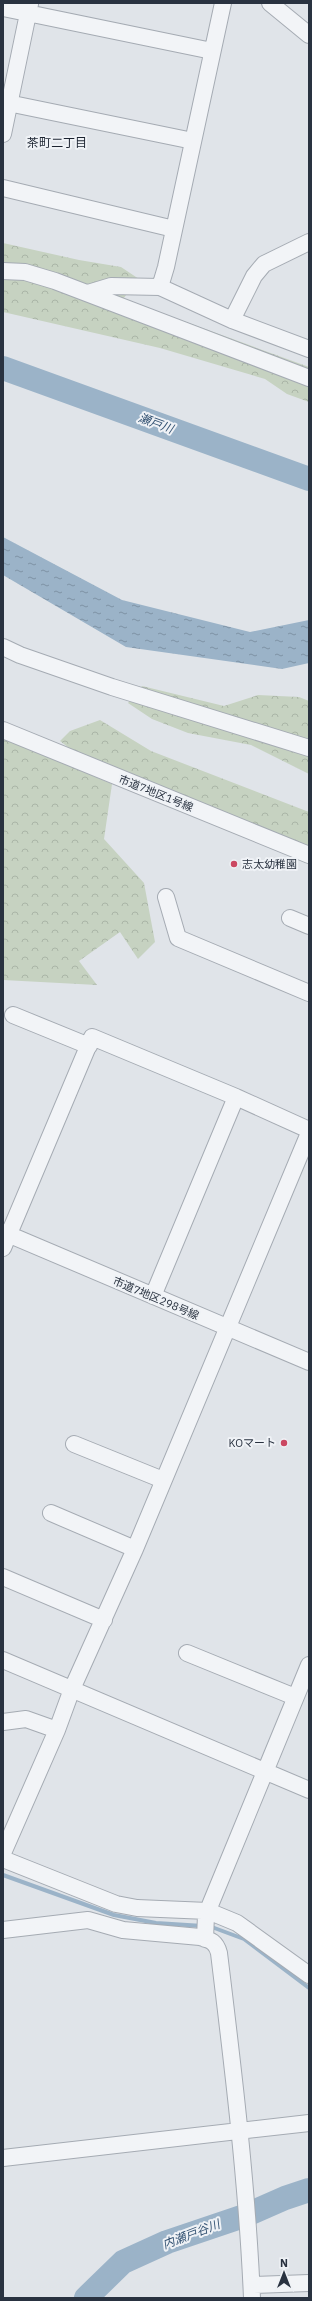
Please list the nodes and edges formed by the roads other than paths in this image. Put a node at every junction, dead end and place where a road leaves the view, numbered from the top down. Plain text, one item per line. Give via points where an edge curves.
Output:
1 (223, 3) edge
2 (270, 3) edge
3 (3, 8) edge
4 (30, 8) edge
5 (309, 35) edge
6 (212, 51) junction
7 (6, 103) edge
8 (3, 134) edge
9 (193, 141) junction
10 (3, 188) edge
11 (174, 229) junction
12 (309, 242) edge
13 (3, 271) edge
14 (160, 287) junction
15 (88, 293) junction
16 (232, 320) junction
17 (309, 349) edge
18 (309, 378) edge
19 (3, 647) edge
20 (3, 656) edge
21 (20, 656) junction
22 (3, 730) edge
23 (309, 748) edge
24 (309, 855) edge
25 (166, 897) dead end
26 (290, 918) dead end
27 (309, 926) edge
28 (309, 993) edge
29 (13, 1015) dead end
30 (89, 1046) junction
31 (236, 1097) junction
32 (309, 1132) edge
33 (5, 1238) edge
34 (153, 1296) junction
35 (226, 1328) junction
36 (309, 1362) edge
37 (74, 1444) dead end
38 (163, 1480) junction
39 (51, 1513) dead end
40 (135, 1549) junction
41 (3, 1577) edge
42 (104, 1620) junction
43 (187, 1653) dead end
44 (3, 1660) edge
45 (309, 1665) edge
46 (72, 1689) junction
47 (295, 1698) junction
48 (3, 1722) edge
49 (57, 1730) junction
50 (264, 1771) junction
51 (309, 1790) edge
52 (3, 1853) edge
53 (3, 1859) edge
54 (207, 1913) junction
55 (3, 1930) edge
56 (205, 1939) junction
57 (309, 1975) edge
58 (309, 2123) edge
59 (240, 2131) junction
60 (3, 2158) edge
61 (309, 2283) edge
62 (252, 2291) edge

1 - 6 street
2 - 5 street
3 - 4 street
4 - 6 street
4 - 7 street
6 - 9 street
7 - 8 street
7 - 9 street
9 - 11 street
10 - 11 street
11 - 14 street
12 - 16 street via 264,264 254,276
13 - 15 street via 25,272
14 - 15 street via 111,286
14 - 16 street
15 - 18 street
16 - 17 street
19 - 21 street
20 - 21 street
21 - 23 street
22 - 24 street, 市道7地区1号線
25 - 28 street via 178,938
26 - 27 street
29 - 30 street
30 - 31 street via 92,1037
30 - 33 street
31 - 32 street
31 - 34 street
32 - 35 street
33 - 34 street, 市道7地区298号線
34 - 35 street, 市道7地区298号線
35 - 36 street, 市道7地区298号線
35 - 38 street
37 - 38 street
38 - 40 street
39 - 40 street
40 - 42 street
41 - 42 street
42 - 46 street
43 - 47 street
44 - 46 street
45 - 47 street
46 - 49 street
46 - 50 street
47 - 50 street
48 - 49 street via 26,1719
49 - 52 street
50 - 51 street
50 - 54 street
53 - 54 street via 116,1904 136,1908
54 - 56 street
54 - 57 street via 237,1923
55 - 56 street via 88,1920 123,1930
56 - 59 street via 216,1944 219,1953
58 - 59 street
59 - 60 street
59 - 62 street
61 - 62 street

